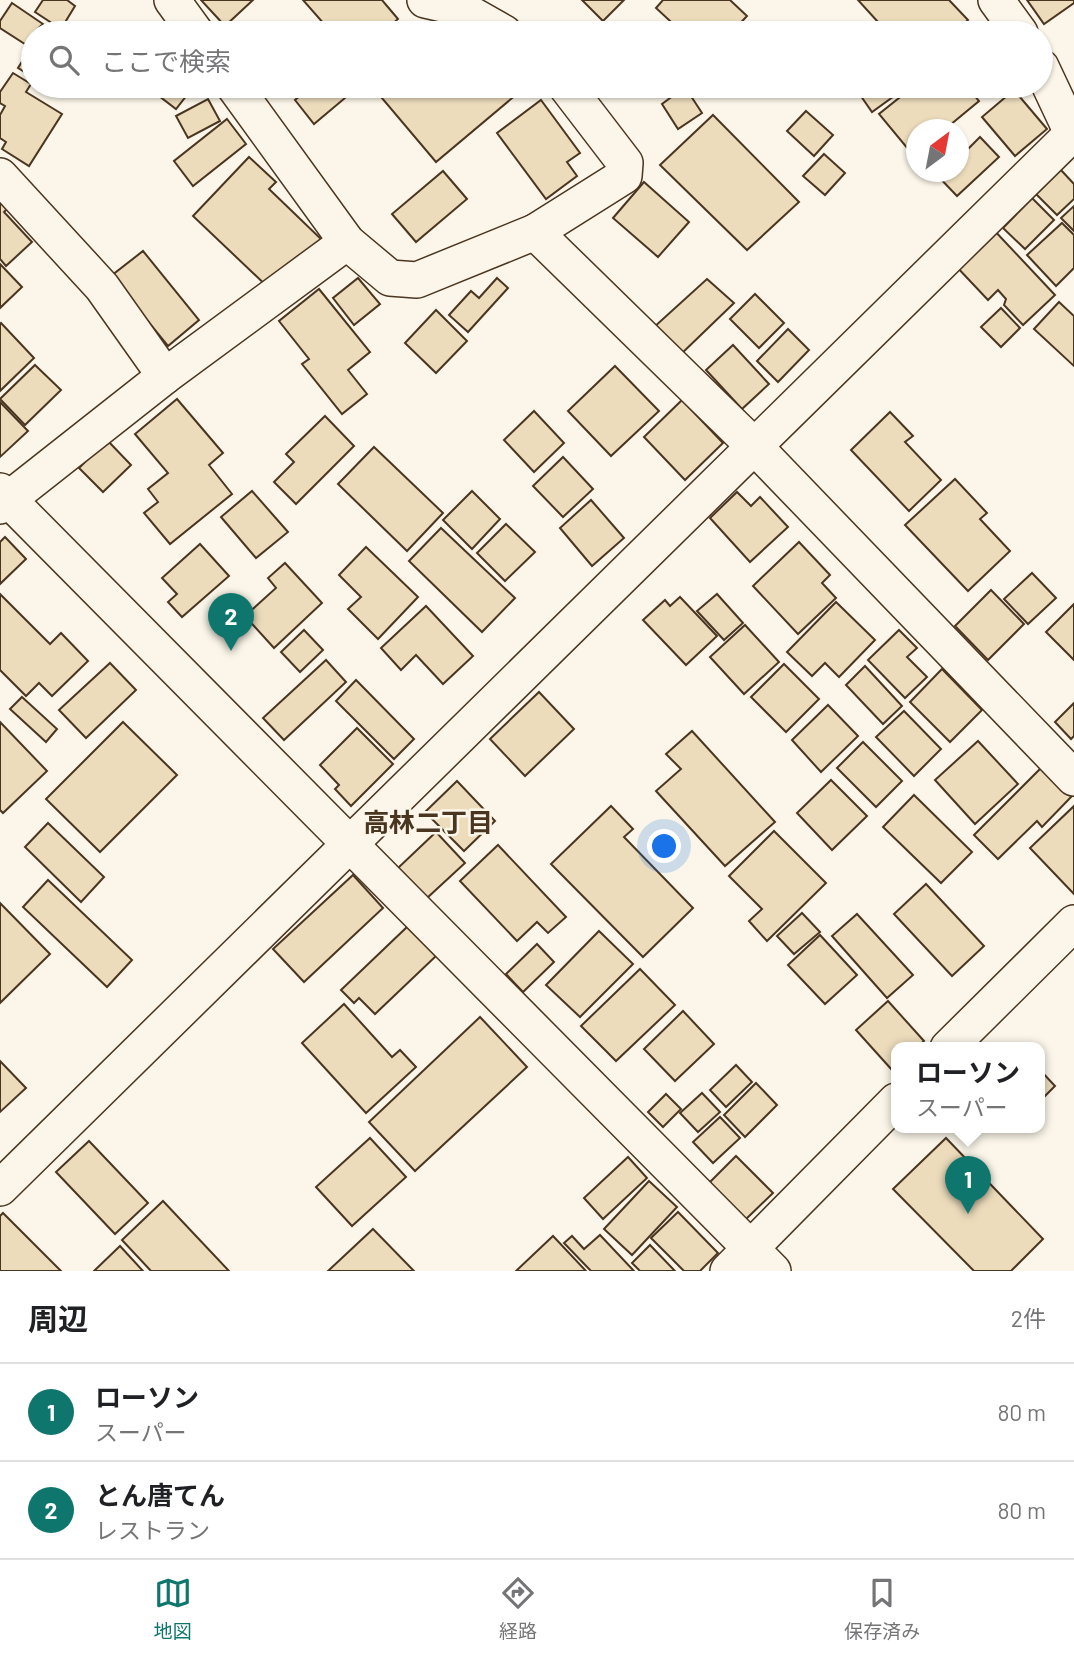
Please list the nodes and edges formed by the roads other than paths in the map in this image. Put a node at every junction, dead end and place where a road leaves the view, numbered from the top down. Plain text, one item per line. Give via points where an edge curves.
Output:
1 (172, 0) edge
2 (425, 0) edge
3 (996, 0) edge
4 (187, 21) edge
5 (483, 21) edge
6 (1011, 21) edge
7 (1053, 92) edge
8 (243, 98) edge
9 (575, 98) edge
10 (1073, 134) edge
11 (0, 176) edge
12 (535, 232) junction
13 (347, 242) junction
14 (165, 376) junction
15 (755, 447) junction
16 (3, 499) edge
17 (1074, 778) edge
18 (348, 844) junction
19 (1074, 923) edge
20 (954, 1042) edge
21 (891, 1107) edge
22 (0, 1188) edge
23 (751, 1264) edge

1 - 4 street
2 - 5 street via 460,8
3 - 6 street
7 - 10 street
8 - 13 street
9 - 12 street via 625,163 624,176
10 - 15 street
11 - 14 street via 103,286
12 - 13 street via 417,280 390,278
12 - 15 street
13 - 14 street
14 - 16 street
15 - 17 street
15 - 18 street
16 - 18 street
18 - 22 street
18 - 23 street
19 - 20 street
21 - 23 street

